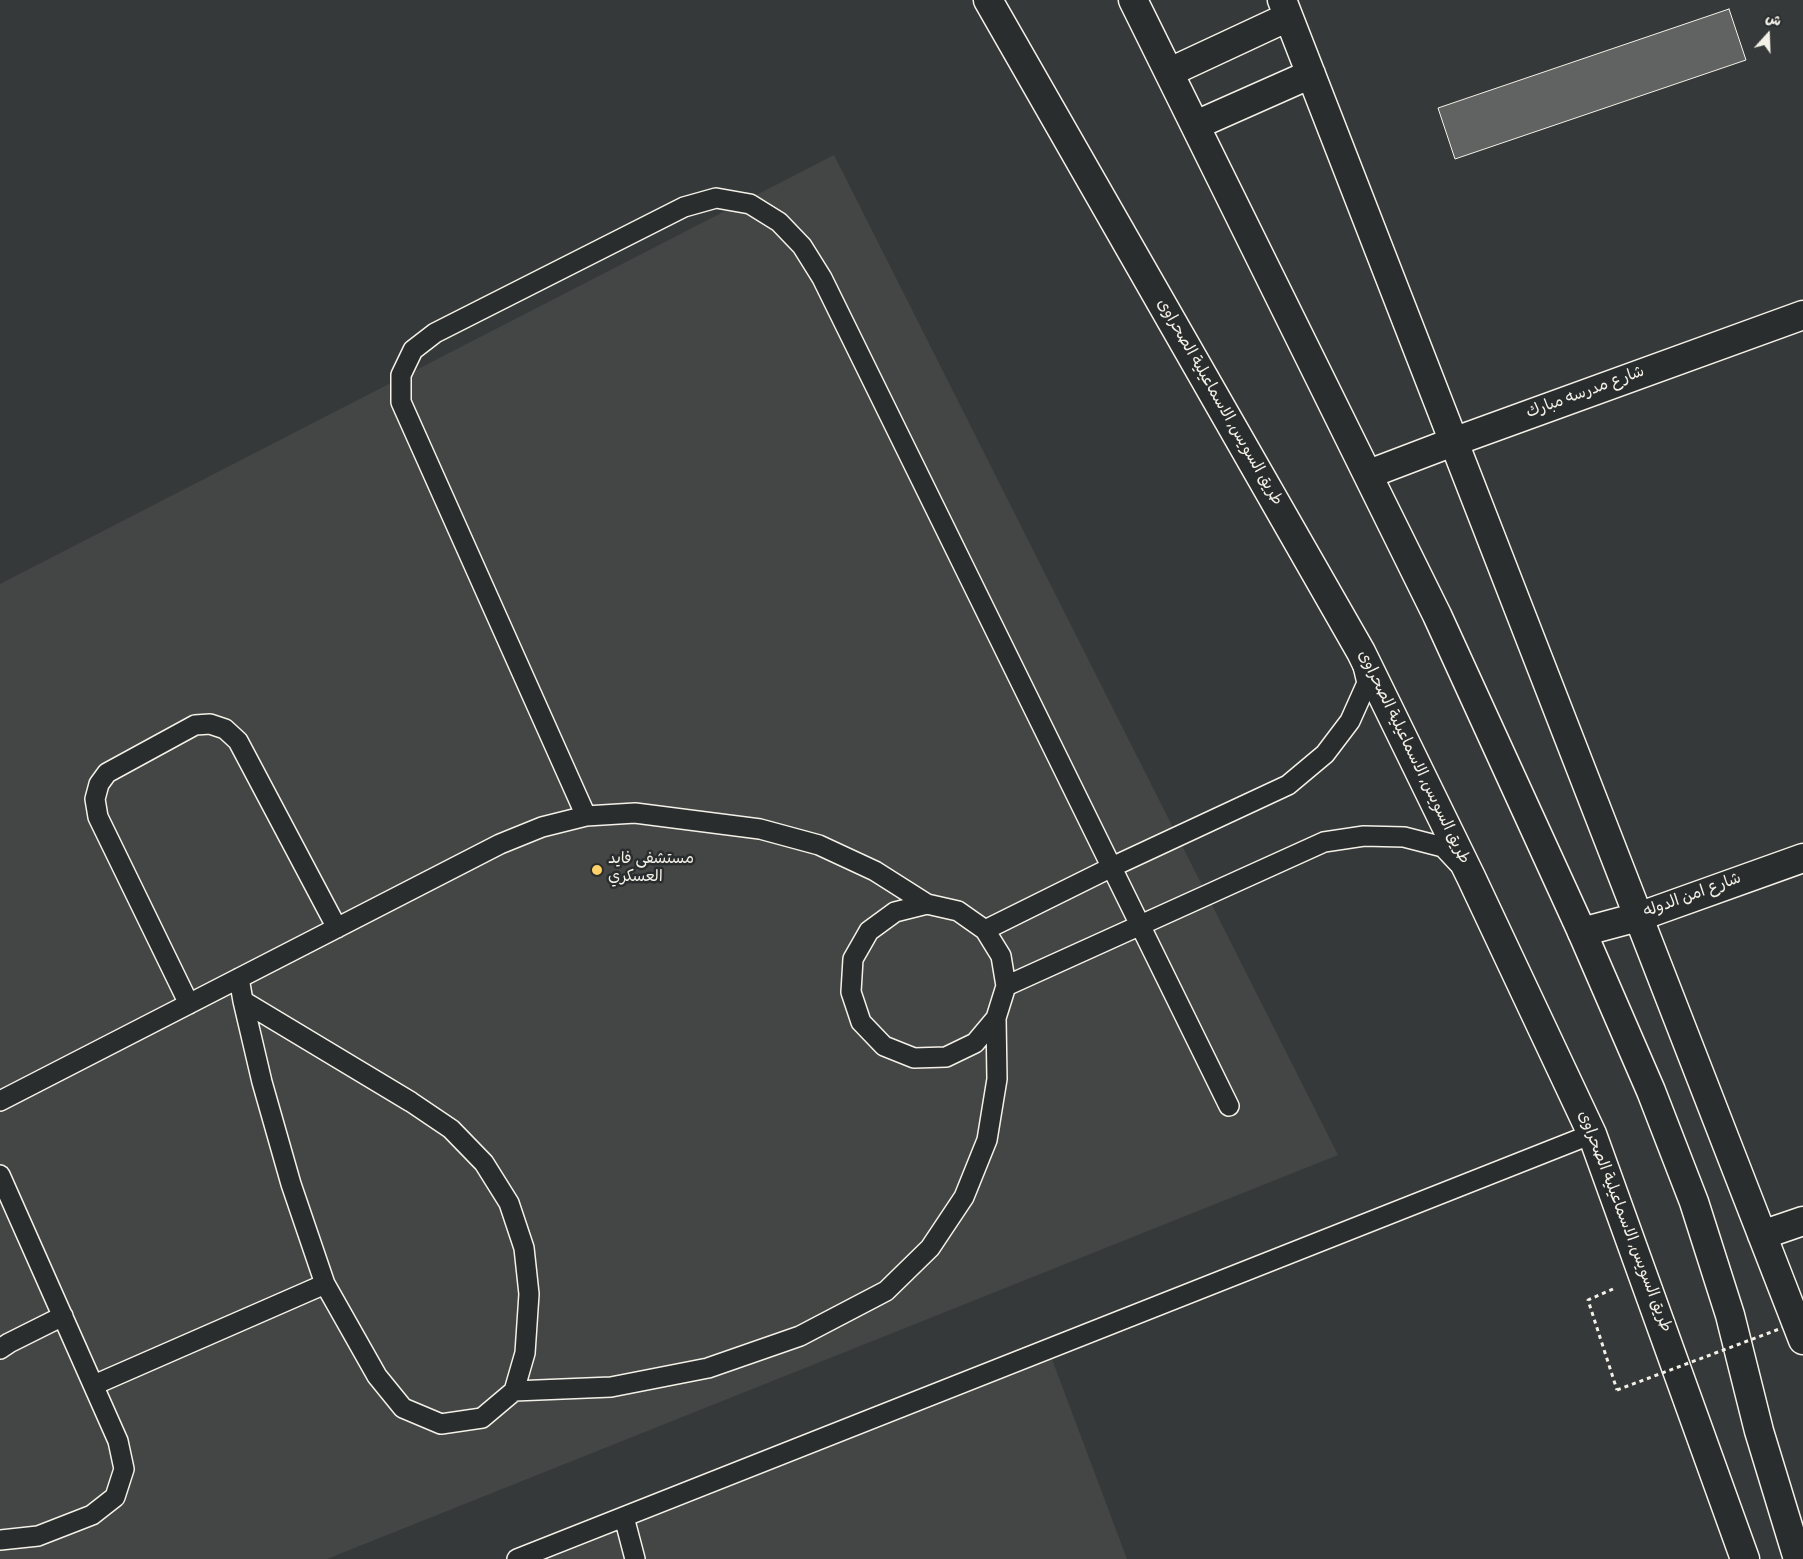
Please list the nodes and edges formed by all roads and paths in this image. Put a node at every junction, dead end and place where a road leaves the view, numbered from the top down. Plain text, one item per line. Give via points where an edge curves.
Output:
1 (988, 0) edge
2 (1133, 0) edge
3 (1285, 8) edge
4 (1170, 72) junction
5 (1311, 74) junction
6 (1196, 125) junction
7 (1803, 315) edge
8 (1454, 442) junction
9 (1369, 474) junction
10 (1360, 652) junction
11 (586, 816) junction
12 (1803, 858) edge
13 (1112, 868) junction
14 (1471, 876) junction
15 (927, 904) junction
16 (1638, 917) junction
17 (1140, 925) junction
18 (337, 928) junction
19 (985, 930) junction
20 (1582, 932) junction
21 (239, 978) junction
22 (1006, 986) junction
23 (243, 1000) junction
24 (189, 1004) junction
25 (996, 1018) junction
26 (0, 1101) edge
27 (1229, 1106) dead end
28 (1592, 1134) junction
29 (0, 1175) edge
30 (1803, 1221) edge
31 (1762, 1234) junction
32 (325, 1284) junction
33 (1588, 1300) dead end
34 (63, 1316) junction
35 (1796, 1326) edge
36 (0, 1349) edge
37 (94, 1385) junction
38 (514, 1391) junction
39 (624, 1517) junction
40 (0, 1540) edge
41 (517, 1559) edge
42 (635, 1559) edge
43 (1745, 1559) edge
44 (1798, 1559) edge

1 - 10 main road, طريق السويس, الاسماعيلية الصحراوى
2 - 4 main road
3 - 4 main road
3 - 5 main road
4 - 6 main road
5 - 6 main road
5 - 8 main road
6 - 9 main road
7 - 8 main road, شارع مدرسه مبارك
8 - 9 main road, شارع مدرسه مبارك
8 - 16 main road
9 - 20 main road
10 - 13 lane via 1367,683 1350,721 1324,754 1288,785
10 - 14 main road, طريق السويس, الاسماعيلية الصحراوى
11 - 13 lane via 401,402 401,375 413,350 435,333 684,207 716,198 750,204 779,222 802,246 822,278
11 - 15 lane via 635,814 760,829 819,845 875,871
11 - 18 lane via 542,827 500,844
12 - 16 main road, شارع امن الدوله
13 - 17 lane
13 - 19 lane
14 - 17 lane via 1443,847 1404,837 1364,836 1324,842
14 - 28 main road, طريق السويس, الاسماعيلية الصحراوى
15 - 19 lane via 958,911
15 - 25 lane via 895,912 869,931 853,959 851,992 861,1022 884,1046 914,1058 946,1057 976,1043
16 - 20 main road, شارع امن الدوله
16 - 31 main road
17 - 22 lane
17 - 27 lane
18 - 21 lane
18 - 24 lane via 238,741 225,729 210,724 195,725 108,773 99,784 95,799 98,817
19 - 22 lane via 1001,956
20 - 44 main road via 1651,1091 1694,1202 1730,1315
21 - 23 lane
21 - 24 lane
22 - 25 lane
23 - 32 lane via 291,1184
23 - 38 lane via 443,1123 484,1163 508,1203 524,1248 530,1294 524,1352
24 - 26 lane
25 - 38 lane via 998,1079 984,1148 964,1197 930,1248 886,1291 800,1336 708,1368 612,1387
28 - 39 lane
28 - 43 main road, طريق السويس, الاسماعيلية الصحراوى
29 - 34 lane
30 - 31 main road
31 - 35 main road
32 - 37 lane
32 - 38 lane via 377,1376 402,1408 441,1424 482,1418
33 - 35 path, bridge via 1617,1390
34 - 36 lane
34 - 37 lane
37 - 40 lane via 118,1441 124,1469 114,1497 92,1516 38,1536
39 - 41 lane
39 - 42 lane

